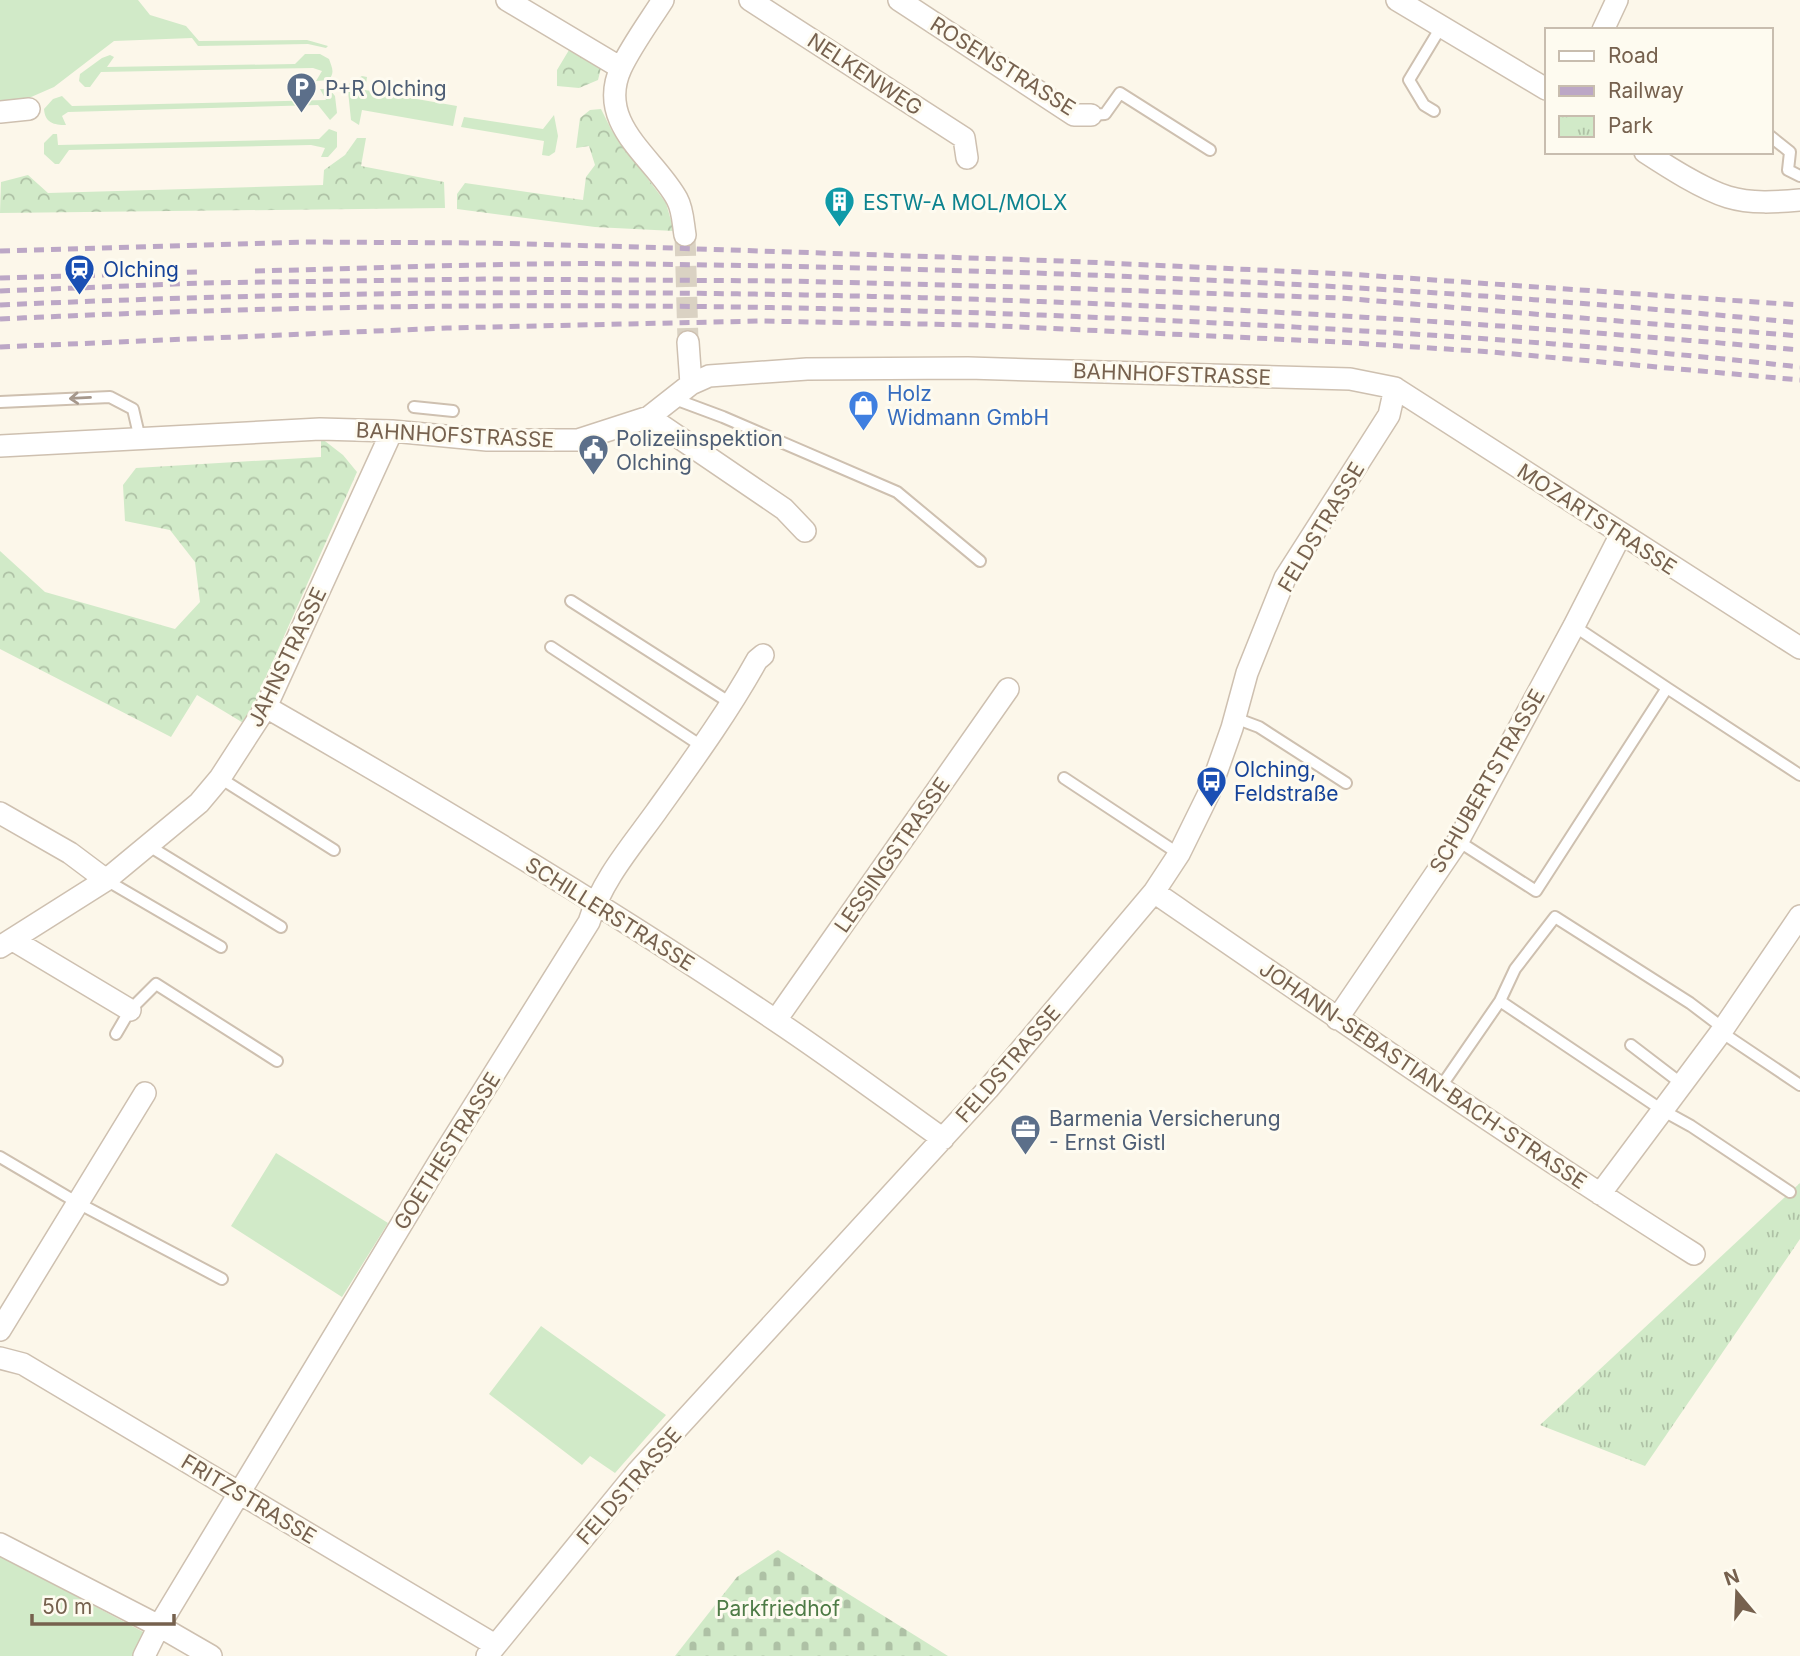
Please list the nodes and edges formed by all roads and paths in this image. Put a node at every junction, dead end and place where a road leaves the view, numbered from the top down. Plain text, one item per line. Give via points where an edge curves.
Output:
1 (507, 0) edge
2 (663, 0) edge
3 (750, 0) edge
4 (899, 0) edge
5 (1397, 0) edge
6 (1617, 0) edge
7 (1441, 27) junction
8 (1604, 28) edge
9 (621, 68) junction
10 (1545, 88) edge
11 (29, 109) dead end
12 (1434, 111) dead end
13 (0, 112) edge
14 (1091, 115) joint
15 (1772, 138) edge
16 (1210, 150) dead end
17 (1649, 154) edge
18 (967, 158) dead end
19 (1800, 176) edge
20 (1800, 200) edge
21 (685, 235) tunnel mouth
22 (688, 342) tunnel mouth
23 (691, 384) junction
24 (1395, 388) junction
25 (672, 398) junction
26 (0, 402) edge
27 (414, 407) dead end
28 (453, 411) dead end
29 (649, 417) junction
30 (392, 431) junction
31 (140, 439) junction
32 (0, 446) edge
33 (806, 531) dead end
34 (1621, 534) junction
35 (980, 561) dead end
36 (571, 601) dead end
37 (1574, 626) junction
38 (551, 647) dead end
39 (1800, 648) edge
40 (763, 655) dead end
41 (1667, 688) junction
42 (1008, 689) dead end
43 (732, 704) junction
44 (266, 707) junction
45 (1235, 718) junction
46 (703, 747) junction
47 (1800, 775) edge
48 (220, 778) junction
49 (1064, 778) dead end
50 (1346, 783) dead end
51 (0, 813) edge
52 (1458, 841) junction
53 (149, 846) junction
54 (334, 850) dead end
55 (1179, 854) junction
56 (106, 880) junction
57 (1154, 892) junction
58 (595, 903) junction
59 (1800, 916) edge
60 (281, 927) dead end
61 (1794, 938) edge
62 (7, 943) edge
63 (221, 947) dead end
64 (1500, 1001) junction
65 (130, 1010) junction
66 (1337, 1019) junction
67 (776, 1020) junction
68 (1722, 1030) junction
69 (116, 1034) dead end
70 (1631, 1045) dead end
71 (277, 1061) dead end
72 (1682, 1084) junction
73 (1800, 1085) edge
74 (1440, 1087) junction
75 (145, 1093) dead end
76 (1662, 1110) junction
77 (943, 1139) junction
78 (0, 1157) edge
79 (1790, 1192) dead end
80 (1600, 1194) junction
81 (78, 1203) junction
82 (1694, 1254) dead end
83 (222, 1279) dead end
84 (0, 1330) edge
85 (0, 1359) edge
86 (239, 1494) junction
87 (0, 1544) edge
88 (159, 1626) junction
89 (491, 1650) edge
90 (144, 1656) edge
91 (211, 1656) edge

1 - 9 street
2 - 9 street
3 - 18 street, NELKENWEG via 964,138
4 - 14 street, ROSENSTRASSE via 1074,115
5 - 7 street
6 - 8 street
7 - 10 street
7 - 12 lane via 1409,80 1424,105
9 - 21 street via 615,97 623,127 676,197
11 - 13 street
14 - 16 lane, ROSENSTRASSE via 1105,114 1121,93
15 - 19 lane via 1790,152 1788,170
17 - 20 street via 1728,197
22 - 23 street
23 - 24 street, BAHNHOFSTRASSE via 709,376 807,369 968,368 1350,379
23 - 25 street, BAHNHOFSTRASSE
24 - 34 street, MOZARTSTRASSE
24 - 45 street, FELDSTRASSE via 1389,415 1285,578 1247,673
25 - 29 street, BAHNHOFSTRASSE
25 - 35 lane via 897,492
31 -> 26 lane via 132,409 110,397
27 - 28 lane
29 - 30 street, BAHNHOFSTRASSE via 578,440 488,440
29 - 33 street via 784,509
30 - 31 street, BAHNHOFSTRASSE via 320,429
30 - 44 street, JAHNSTRASSE
31 - 32 street, BAHNHOFSTRASSE
34 - 37 street, SCHUBERTSTRASSE
34 - 39 street, MOZARTSTRASSE
36 - 43 lane
37 - 41 lane
37 - 52 street, SCHUBERTSTRASSE
38 - 46 lane
40 - 43 street, GOETHESTRASSE
41 - 47 lane
41 - 52 lane via 1535,891
42 - 67 street, LESSINGSTRASSE
43 - 46 street, GOETHESTRASSE
44 - 48 street, JAHNSTRASSE
44 - 58 street, SCHILLERSTRASSE via 414,791
45 - 50 lane via 1259,727
45 - 55 street, FELDSTRASSE via 1209,793
46 - 58 street, GOETHESTRASSE
48 - 53 street, JAHNSTRASSE via 199,803
48 - 54 lane
49 - 55 lane
51 - 56 street via 70,853
52 - 66 street, SCHUBERTSTRASSE
53 - 56 street, JAHNSTRASSE
53 - 60 lane
55 - 57 street, FELDSTRASSE
56 - 62 street, JAHNSTRASSE
56 - 63 lane
57 - 66 street, JOHANN-SEBASTIAN-BACH-STRASSE
57 - 77 street, FELDSTRASSE
58 - 67 street, SCHILLERSTRASSE
58 - 86 street, GOETHESTRASSE via 589,922
59 - 61 street
61 - 68 street
62 - 65 street
64 - 68 lane via 1515,969 1555,917
64 - 74 lane
64 - 76 lane
65 - 69 lane
65 - 71 lane via 156,984
66 - 74 street, JOHANN-SEBASTIAN-BACH-STRASSE
67 - 77 street, SCHILLERSTRASSE
68 - 72 street
68 - 73 lane
70 - 72 lane
72 - 76 street
74 - 80 street, JOHANN-SEBASTIAN-BACH-STRASSE
75 - 81 street
76 - 79 lane
76 - 80 street
77 - 89 street, FELDSTRASSE via 638,1471
78 - 81 lane
80 - 82 street, JOHANN-SEBASTIAN-BACH-STRASSE
81 - 83 lane
81 - 84 street
85 - 86 street, FRITZSTRASSE via 23,1364
86 - 88 street, GOETHESTRASSE
86 - 89 street, FRITZSTRASSE
87 - 88 street
88 - 90 street, GOETHESTRASSE
88 - 91 street

